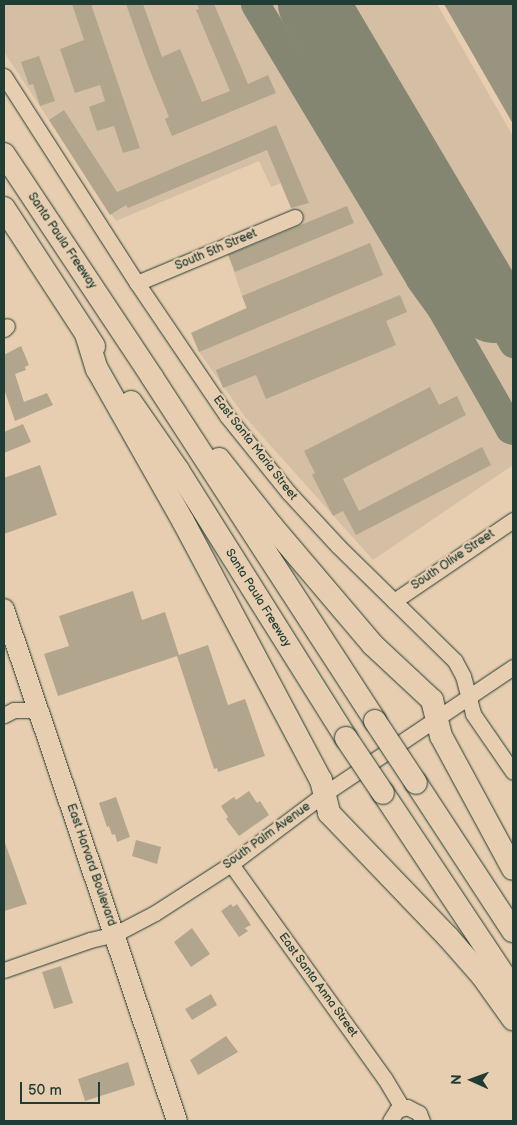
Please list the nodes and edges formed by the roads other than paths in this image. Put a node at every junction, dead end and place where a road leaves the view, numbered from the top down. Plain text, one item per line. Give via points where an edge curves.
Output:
1 (4, 76) edge
2 (4, 154) edge
3 (4, 208) edge
4 (296, 217) dead end
5 (137, 283) junction
6 (86, 334) junction
7 (152, 377) junction
8 (513, 520) edge
9 (394, 600) junction
10 (4, 609) edge
11 (513, 667) edge
12 (469, 696) junction
13 (38, 710) junction
14 (4, 715) edge
15 (436, 719) junction
16 (513, 772) edge
17 (324, 794) junction
18 (231, 864) junction
19 (513, 869) edge
20 (513, 931) edge
21 (115, 934) junction
22 (4, 970) edge
23 (513, 989) edge
24 (513, 1020) edge
25 (402, 1108) junction
26 (177, 1121) edge
27 (390, 1121) edge
28 (422, 1121) edge

1 - 5 street, East Santa Maria Street
2 - 7 highway, Santa Paula Freeway
3 - 6 highway, Santa Paula Freeway
4 - 5 street, South 5th Street
5 - 9 street, East Santa Maria Street via 233,424 338,546
6 - 17 highway via 97,368 298,736 321,780
6 - 23 highway, Santa Paula Freeway, bridge via 178,470 346,738
7 - 15 highway via 272,526 373,644 432,700
7 - 20 highway, Santa Paula Freeway, bridge
8 - 9 street, South Olive Street
9 - 12 street, East Santa Maria Street via 455,661
10 - 13 main road, East Harvard Boulevard
11 - 12 street, South Palm Avenue
12 - 15 street, South Palm Avenue
12 - 16 street, East Santa Maria Street via 473,714
13 - 14 street via 14,710
13 - 21 main road, East Harvard Boulevard
15 - 17 street, South Palm Avenue
15 - 19 highway via 441,736
17 - 18 street, South Palm Avenue
17 - 24 highway via 329,813 448,937
18 - 21 street, South Palm Avenue via 155,913
18 - 25 street, East Santa Anna Street via 385,1079
21 - 22 street, South Palm Avenue
21 - 26 main road, East Harvard Boulevard
25 - 27 street via 393,1114
25 - 28 street, East Santa Anna Street via 415,1110

